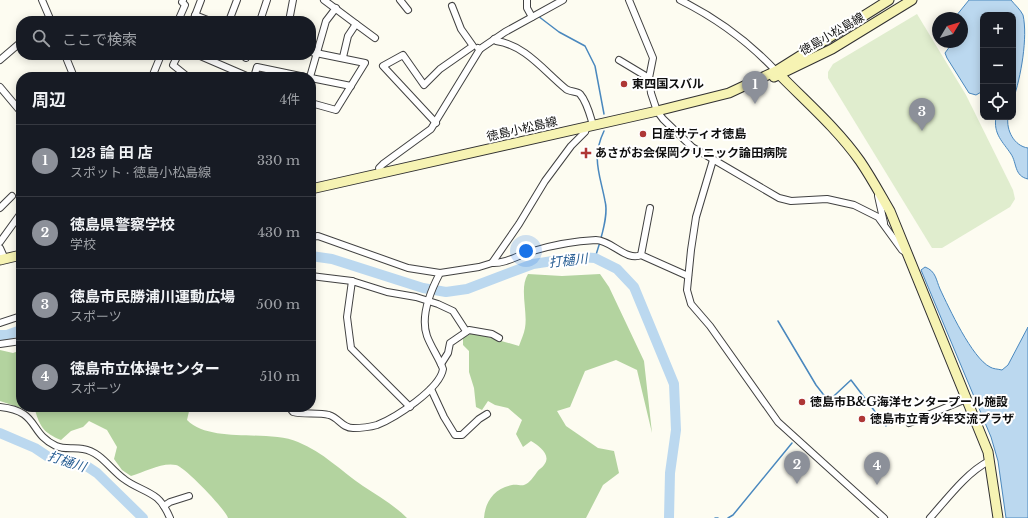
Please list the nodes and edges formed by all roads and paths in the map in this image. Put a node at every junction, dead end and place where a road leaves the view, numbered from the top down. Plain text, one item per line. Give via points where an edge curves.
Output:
1 (42, 0) edge
2 (183, 0) edge
3 (201, 0) edge
4 (237, 0) edge
5 (267, 0) edge
6 (293, 0) edge
7 (324, 0) edge
8 (400, 0) edge
9 (527, 0) edge
10 (563, 0) edge
11 (629, 0) edge
12 (680, 0) edge
13 (889, 0) edge
14 (912, 0) edge
15 (452, 6) dead end
16 (336, 8) junction
17 (408, 10) dead end
18 (49, 16) edge
19 (180, 16) edge
20 (195, 16) edge
21 (231, 16) edge
22 (262, 16) edge
23 (290, 16) edge
24 (532, 17) junction
25 (356, 24) junction
26 (375, 38) dead end
27 (494, 39) junction
28 (16, 46) edge
29 (473, 46) junction
30 (316, 47) edge
31 (480, 49) junction
32 (316, 52) edge
33 (343, 57) junction
34 (0, 60) edge
35 (67, 60) edge
36 (160, 60) edge
37 (176, 60) edge
38 (210, 60) edge
39 (313, 60) edge
40 (619, 60) dead end
41 (790, 66) junction
42 (72, 72) edge
43 (154, 72) edge
44 (182, 72) edge
45 (237, 72) edge
46 (256, 72) edge
47 (281, 72) edge
48 (312, 72) edge
49 (778, 73) junction
50 (650, 78) junction
51 (316, 79) edge
52 (351, 86) junction
53 (0, 87) edge
54 (316, 104) edge
55 (16, 106) edge
56 (657, 111) junction
57 (436, 123) junction
58 (590, 126) junction
59 (713, 160) junction
60 (380, 173) junction
61 (316, 187) edge
62 (877, 189) junction
63 (12, 196) dead end
64 (0, 208) edge
65 (650, 208) dead end
66 (16, 220) edge
67 (884, 224) junction
68 (316, 236) edge
69 (0, 242) edge
70 (0, 248) edge
71 (907, 252) junction
72 (641, 255) junction
73 (16, 256) edge
74 (3, 260) edge
75 (492, 263) junction
76 (439, 274) junction
77 (688, 276) junction
78 (316, 277) edge
79 (352, 281) junction
80 (429, 300) junction
81 (16, 318) edge
82 (0, 322) edge
83 (466, 331) junction
84 (499, 338) dead end
85 (16, 342) edge
86 (0, 344) edge
87 (441, 364) junction
88 (431, 390) junction
89 (966, 399) junction
90 (0, 407) edge
91 (410, 407) junction
92 (16, 410) edge
93 (21, 412) edge
94 (293, 412) edge
95 (487, 414) dead end
96 (909, 423) dead end
97 (989, 461) junction
98 (189, 496) dead end
99 (164, 506) junction
100 (170, 518) edge
101 (884, 518) edge
102 (930, 518) edge
103 (998, 518) edge

1 - 18 street
2 - 19 street via 185,5
3 - 20 street
4 - 21 street
5 - 22 street
6 - 23 street
7 - 16 street
8 - 17 street
9 - 24 street via 527,8
10 - 24 street
11 - 50 street via 653,58
12 - 49 street via 714,19 743,40
13 - 41 main road, 徳島小松島線
14 - 41 main road, 徳島小松島線 via 832,49
15 - 29 street via 461,29
16 - 25 street
16 - 30 street via 326,21
24 - 27 street
25 - 26 street
25 - 33 street via 348,36
27 - 31 street
27 - 58 street via 519,49 568,90 580,93 585,102
28 - 34 street
29 - 31 street
29 - 57 street via 440,69 424,85 403,55 382,66
31 - 57 street
32 - 33 street
33 - 52 street via 365,63
35 - 42 street
36 - 43 street
37 - 44 street via 173,65
38 - 45 street
39 - 48 street
40 - 50 street
41 - 49 main road, 徳島小松島線
46 - 47 street via 257,67
49 - 56 main road, 徳島小松島線 via 737,90
49 - 62 main road via 831,126 859,160
50 - 56 street via 651,93
51 - 52 street
52 - 54 street via 336,110
53 - 55 street
56 - 58 main road, 徳島小松島線
56 - 59 street via 687,143
57 - 60 street via 383,164 379,168
58 - 60 main road, 徳島小松島線
58 - 75 street via 571,146 545,181
59 - 67 street via 779,198 791,201 827,199 844,202 870,213
59 - 77 street via 696,217
60 - 61 main road, 徳島小松島線
62 - 67 street
62 - 71 main road via 890,211
63 - 64 street
65 - 72 street
66 - 69 street
67 - 71 street via 902,250
68 - 76 street via 408,268
70 - 74 street
71 - 89 main road
72 - 75 street via 633,256 597,240 551,246
72 - 77 street
73 - 74 main road
75 - 76 street via 484,267
76 - 80 street
77 - 101 street via 687,290 691,304 710,326 769,410 786,430
78 - 79 street
79 - 80 street via 387,292
79 - 91 street via 347,317 351,348
80 - 83 street via 453,311
80 - 87 street via 425,329
81 - 82 street
83 - 84 street via 481,331
83 - 87 street via 450,343 448,353
85 - 86 street
87 - 88 street via 443,373
88 - 91 street
88 - 95 street via 455,435 462,436
89 - 96 street
89 - 97 main road via 988,452
90 - 92 street
91 - 94 street via 377,425 355,428 344,426 328,415
93 - 99 street via 31,420 41,435 55,446 83,449 99,456 121,477 157,498
97 - 102 street via 981,465 957,488
97 - 103 main road
98 - 99 street
99 - 100 street

